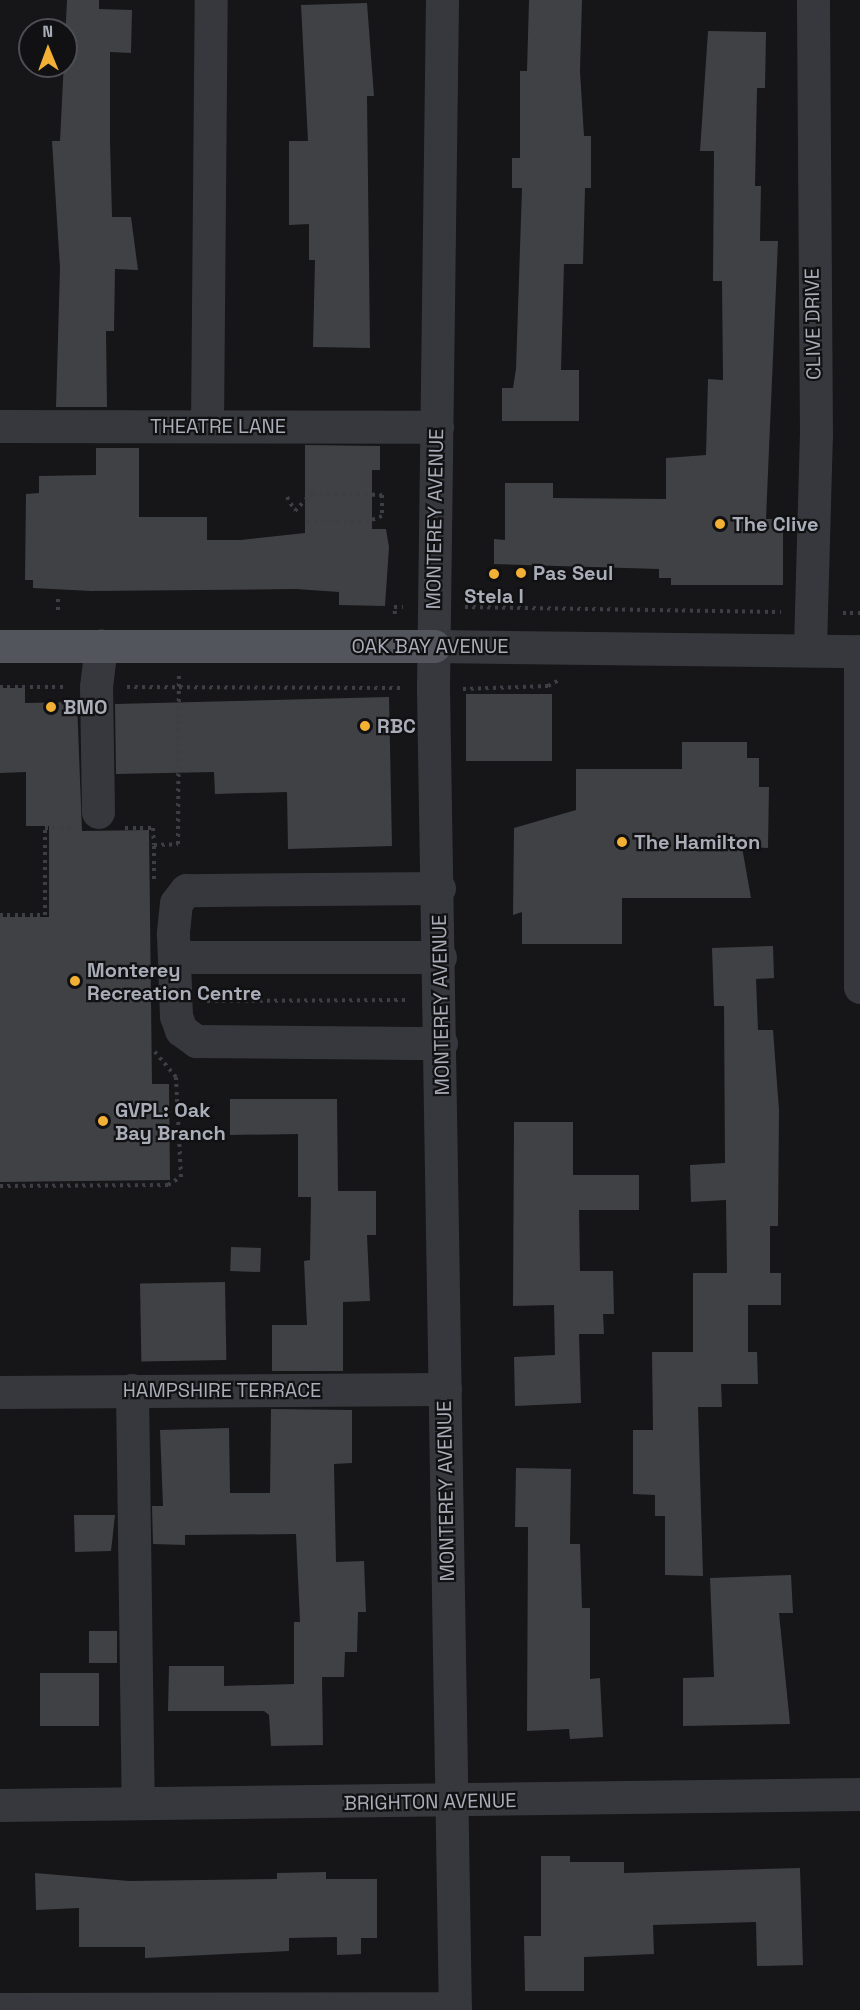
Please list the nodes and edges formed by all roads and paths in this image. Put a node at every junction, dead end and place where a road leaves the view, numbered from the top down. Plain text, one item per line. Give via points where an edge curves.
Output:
1 (211, 0) edge
2 (442, 0) edge
3 (813, 0) edge
4 (207, 425) junction
5 (0, 426) edge
6 (437, 426) junction
7 (287, 497) dead end
8 (302, 521) dead end
9 (465, 607) dead end
10 (811, 612) junction
11 (860, 613) edge
12 (0, 645) edge
13 (101, 645) junction
14 (434, 646) junction
15 (810, 647) junction
16 (860, 651) edge
17 (99, 823) junction
18 (154, 845) dead end
19 (439, 888) junction
20 (0, 915) edge
21 (174, 957) junction
22 (440, 957) junction
23 (860, 987) edge
24 (441, 999) junction
25 (175, 1000) junction
26 (441, 1043) junction
27 (445, 1389) junction
28 (132, 1390) junction
29 (0, 1392) edge
30 (860, 1794) edge
31 (452, 1802) junction
32 (138, 1803) junction
33 (0, 1805) edge
34 (0, 2009) edge
35 (141, 2009) edge
36 (455, 2009) edge

1 - 4 street
2 - 6 street, MONTEREY AVENUE
3 - 10 street, CLIVE DRIVE
4 - 5 street, THEATRE LANE
4 - 6 street, THEATRE LANE
6 - 14 street, MONTEREY AVENUE
7 - 8 path via 295,511 312,493 382,495 382,516 369,520
9 - 10 path
10 - 11 path
10 - 15 street, CLIVE DRIVE
12 - 13 main road, OAK BAY AVENUE
13 - 14 main road, OAK BAY AVENUE
13 - 17 street via 96,687
14 - 15 street, OAK BAY AVENUE
14 - 19 street, MONTEREY AVENUE
15 - 16 street, OAK BAY AVENUE
16 - 23 street
17 - 18 path via 153,828
17 - 20 path via 45,828 45,915
19 - 21 street via 186,890 176,903
19 - 22 street, MONTEREY AVENUE
21 - 22 street
21 - 25 street
22 - 24 street, MONTEREY AVENUE
24 - 25 path
24 - 26 street, MONTEREY AVENUE
25 - 26 street via 181,1030 196,1041
26 - 27 street, MONTEREY AVENUE
27 - 28 street, HAMPSHIRE TERRACE
27 - 31 street, MONTEREY AVENUE
28 - 29 street, HAMPSHIRE TERRACE
28 - 32 street
30 - 31 street, BRIGHTON AVENUE
31 - 32 street, BRIGHTON AVENUE
31 - 36 street, MONTEREY AVENUE
32 - 33 street, BRIGHTON AVENUE
34 - 35 street
35 - 36 street

